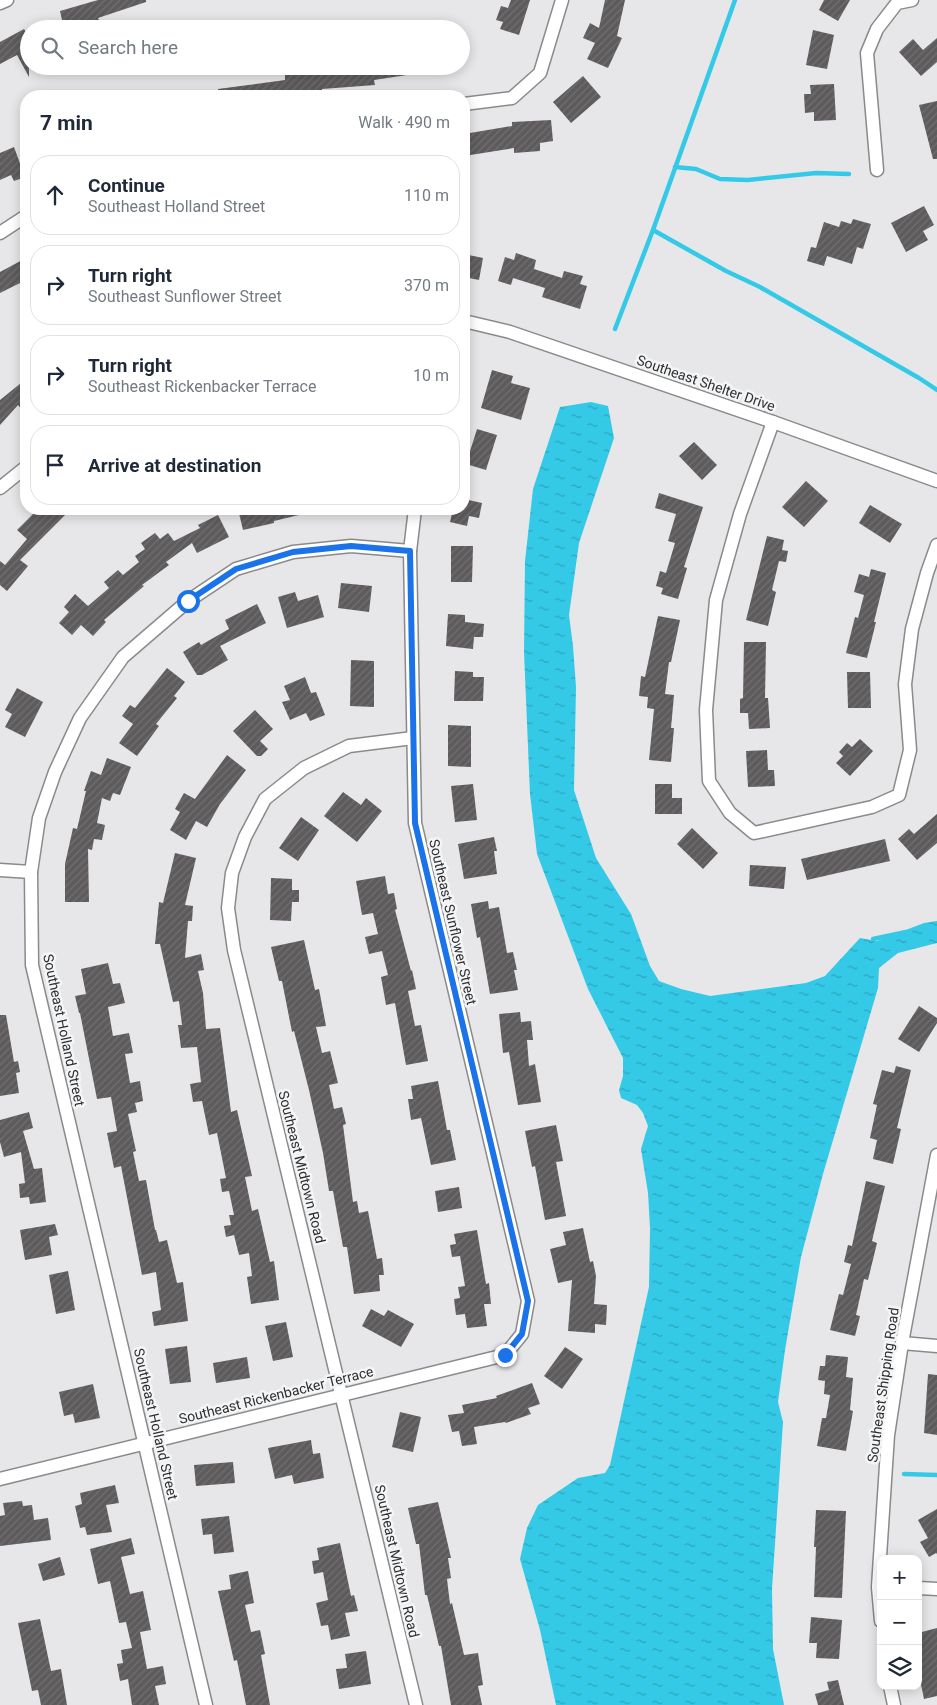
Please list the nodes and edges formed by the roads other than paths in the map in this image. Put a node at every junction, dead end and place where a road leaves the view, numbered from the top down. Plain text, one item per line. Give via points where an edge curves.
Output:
1 (7, 0) edge
2 (562, 0) edge
3 (912, 0) edge
4 (0, 3) edge
5 (470, 103) edge
6 (877, 170) dead end
7 (20, 220) edge
8 (0, 233) edge
9 (470, 322) edge
10 (773, 422) junction
11 (20, 472) edge
12 (937, 481) edge
13 (0, 488) edge
14 (414, 515) edge
15 (937, 545) edge
16 (410, 551) junction
17 (412, 738) junction
18 (0, 870) edge
19 (31, 872) junction
20 (937, 1155) edge
21 (522, 1334) joint
22 (902, 1343) junction
23 (937, 1346) edge
24 (342, 1394) junction
25 (145, 1443) junction
26 (0, 1479) edge
27 (881, 1555) edge
28 (922, 1588) edge
29 (937, 1589) edge
30 (891, 1690) edge
31 (206, 1705) edge
32 (416, 1705) edge
33 (894, 1705) edge

1 - 4 street
2 - 5 street via 540,73 512,98
3 - 6 street via 897,3 877,28 867,53
7 - 8 street
9 - 10 street, Southeast Shelter Drive via 510,332
10 - 12 street, Southeast Shelter Drive
10 - 15 street via 740,514 716,600 706,710 710,781 730,813 754,833 872,807 899,795 910,750 905,684 912,629
11 - 13 street
14 - 16 street, Southeast Sunflower Street
16 - 17 street, Southeast Sunflower Street
16 - 19 street, Southeast Holland Street via 351,546 293,552 236,569 188,601 123,657 80,718 55,772 39,818
17 - 21 street, Southeast Sunflower Street via 415,823 528,1301
17 - 24 street, Southeast Midtown Road via 349,746 304,768 266,799 245,837 232,873 228,908 234,950
18 - 19 street
19 - 25 street, Southeast Holland Street via 32,965
20 - 22 street, Southeast Shipping Road
21 - 24 street, Southeast Rickenbacker Terrace via 505,1355
22 - 23 street
22 - 27 street, Southeast Shipping Road via 888,1435
24 - 25 street, Southeast Rickenbacker Terrace
24 - 32 street, Southeast Midtown Road
25 - 26 street, Southeast Rickenbacker Terrace
25 - 31 street, Southeast Holland Street
28 - 29 street
30 - 33 street

